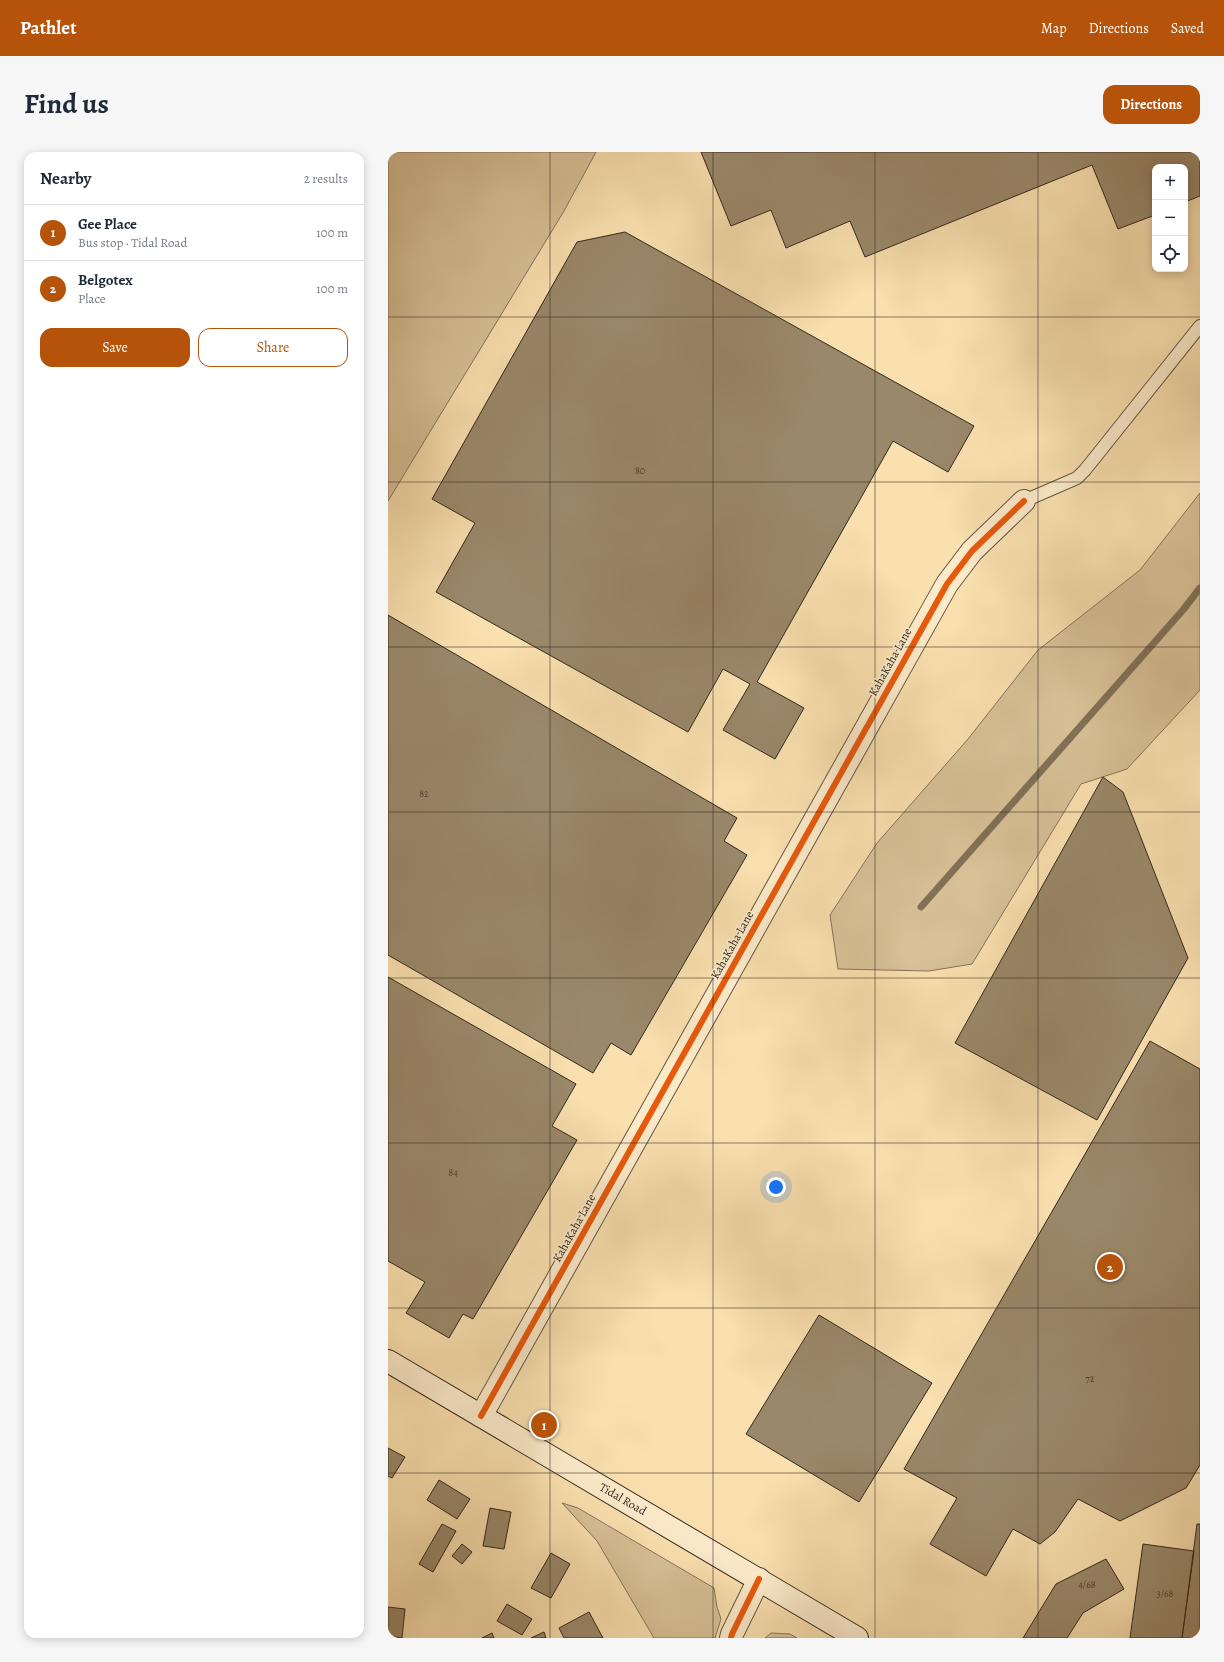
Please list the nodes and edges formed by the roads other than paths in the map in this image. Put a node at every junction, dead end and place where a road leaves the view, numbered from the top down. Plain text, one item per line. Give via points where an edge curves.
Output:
1 (1200, 326) edge
2 (1024, 501) joint
3 (388, 1361) edge
4 (481, 1416) junction
5 (759, 1579) junction
6 (731, 1638) edge
7 (857, 1638) edge

1 - 2 lane via 1077,478
2 - 4 street, KahaKaha Lane via 972,551 947,584
3 - 4 street, Tidal Road
4 - 5 street, Tidal Road
5 - 6 street
5 - 7 street, Tidal Road

